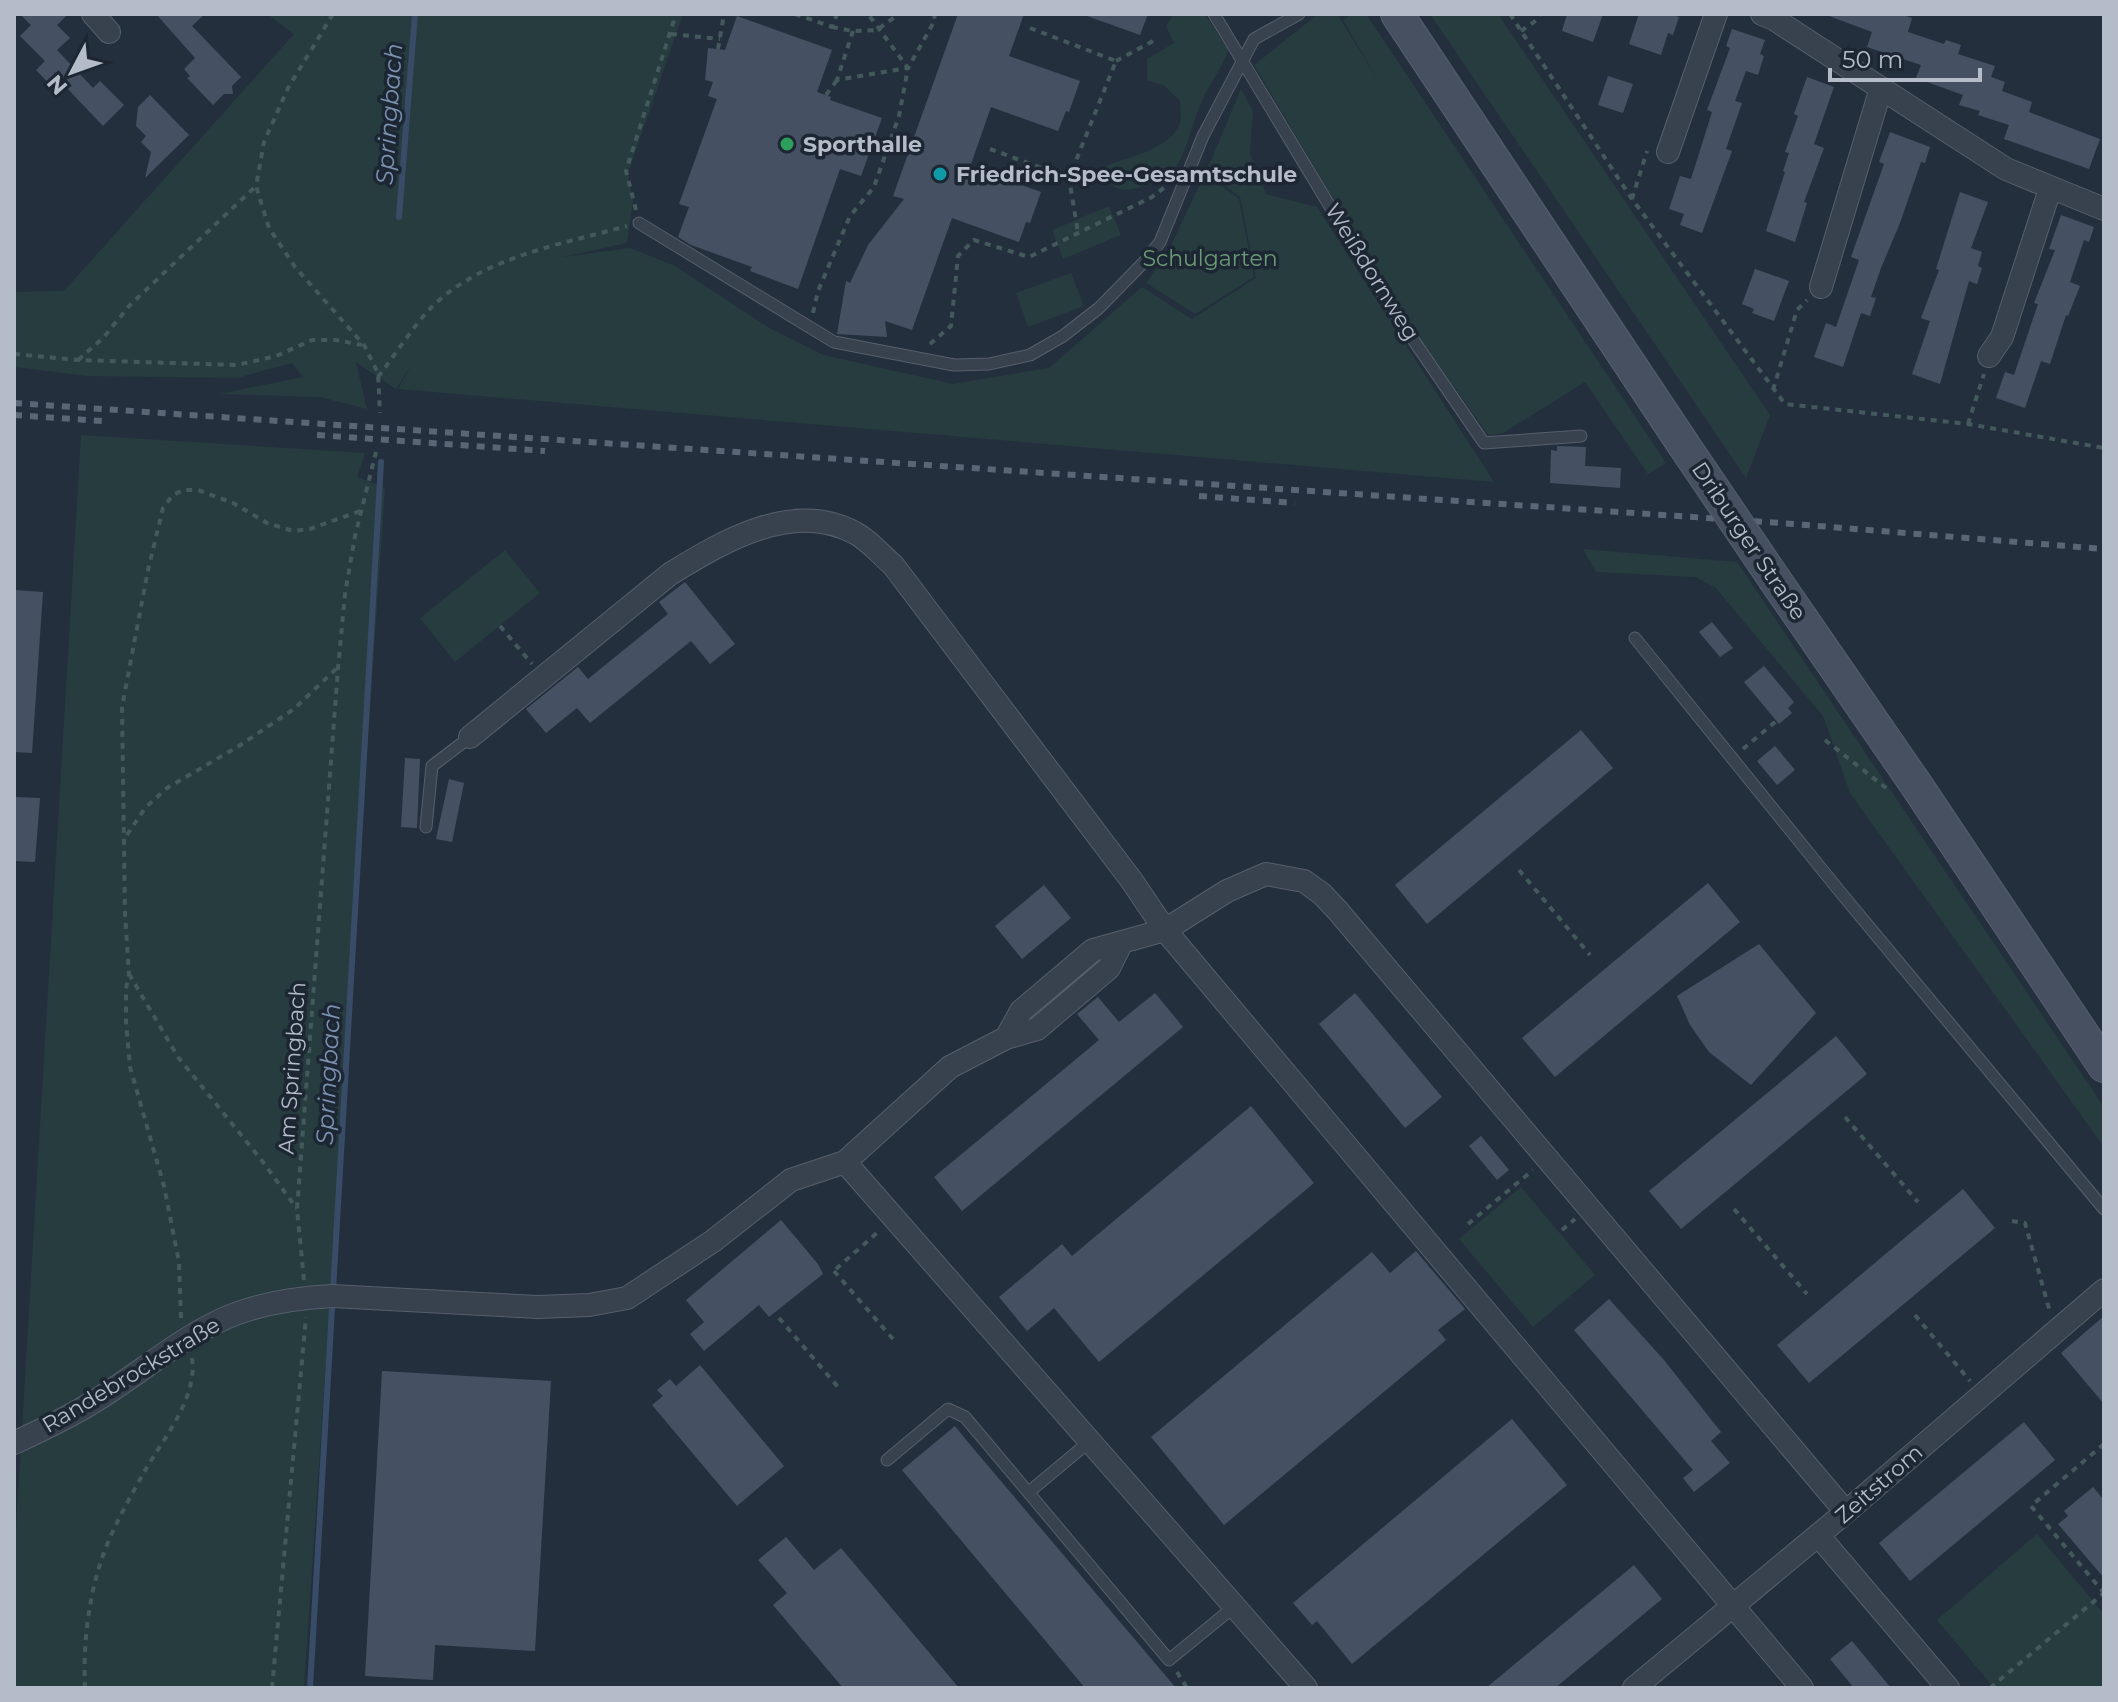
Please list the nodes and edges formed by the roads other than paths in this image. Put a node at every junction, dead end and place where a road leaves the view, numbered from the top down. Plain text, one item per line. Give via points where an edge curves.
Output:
1 (93, 14) edge
2 (1214, 14) edge
3 (1299, 14) edge
4 (1397, 14) edge
5 (1716, 14) edge
6 (1770, 16) edge
7 (109, 32) dead end
8 (1242, 61) junction
9 (1881, 88) junction
10 (1659, 148) road end
11 (2050, 189) junction
12 (2104, 209) edge
13 (639, 223) road end
14 (1821, 287) road end
15 (1989, 356) road end
16 (1581, 436) dead end
17 (1635, 638) dead end
18 (470, 737) joint
19 (426, 827) dead end
20 (1165, 930) junction
21 (2104, 1066) edge
22 (845, 1162) junction
23 (2104, 1209) edge
24 (2104, 1290) edge
25 (1090, 1441) junction
26 (14, 1443) edge
27 (887, 1460) dead end
28 (1029, 1492) junction
29 (1846, 1512) junction
30 (1818, 1535) junction
31 (1235, 1606) junction
32 (1733, 1606) junction
33 (1306, 1688) edge
34 (1634, 1688) edge
35 (1802, 1688) edge
36 (1948, 1688) edge

1 - 7 street
2 - 8 lane, Weißdornweg
3 - 8 lane via 1254,39
4 - 21 main road, Driburger Straße, bridge
5 - 10 street
6 - 9 street
8 - 13 lane via 1188,169 1160,242 1099,308 1030,355 954,365 834,342
8 - 16 lane, Weißdornweg via 1390,306 1484,443
9 - 11 street via 2006,169
9 - 14 street
11 - 12 street
11 - 15 street via 2002,337
17 - 23 lane
18 - 19 lane via 432,766
18 - 20 street via 670,574 747,533 813,520 855,533 893,565
20 - 22 street via 1093,950 1021,1011 1006,1038 950,1067
20 - 29 street via 1227,891 1266,874 1304,881 1322,894
20 - 32 street
22 - 25 street
22 - 26 street, Randebrockstraße via 791,1180 627,1298 538,1307 338,1296 258,1307 221,1320 88,1406
24 - 29 street, Zeitstrom
25 - 28 lane
25 - 31 street
27 - 28 lane via 948,1409 965,1417
28 - 31 lane via 1169,1660
29 - 30 street, Zeitstrom
30 - 32 street, Zeitstrom
30 - 36 street
31 - 33 street
32 - 34 street, Zeitstrom
32 - 35 street

